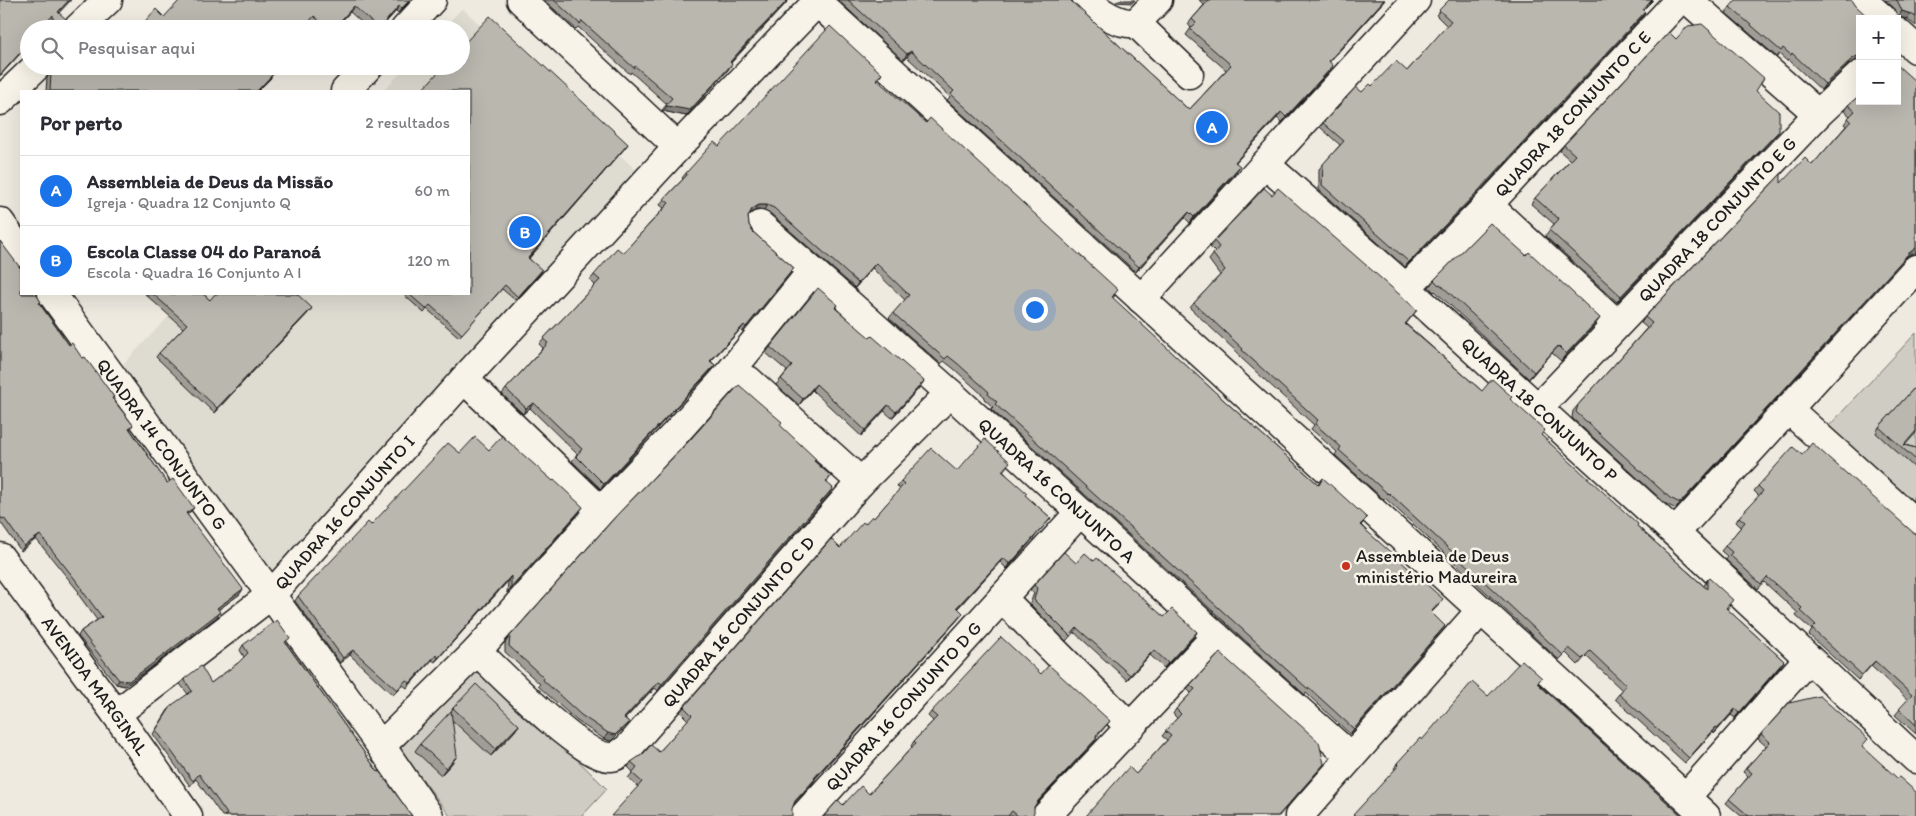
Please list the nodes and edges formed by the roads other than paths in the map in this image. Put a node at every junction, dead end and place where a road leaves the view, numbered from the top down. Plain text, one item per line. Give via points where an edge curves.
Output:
1 (108, 0) edge
2 (432, 0) edge
3 (521, 0) edge
4 (1087, 0) edge
5 (1158, 0) edge
6 (1416, 0) edge
7 (1679, 0) edge
8 (1688, 0) edge
9 (1862, 0) edge
10 (816, 1) edge
11 (1878, 15) edge
12 (87, 20) edge
13 (413, 20) edge
14 (1136, 23) junction
15 (1189, 74) dead end
16 (29, 75) edge
17 (360, 75) edge
18 (1856, 79) edge
19 (346, 90) edge
20 (11, 95) edge
21 (1818, 114) junction
22 (678, 147) junction
23 (1265, 164) junction
24 (1488, 205) junction
25 (0, 222) edge
26 (760, 225) dead end
27 (20, 251) edge
28 (812, 271) junction
29 (1910, 286) edge
30 (1406, 288) junction
31 (53, 295) edge
32 (1141, 299) junction
33 (1617, 324) junction
34 (726, 377) junction
35 (464, 379) junction
36 (950, 393) junction
37 (1538, 408) junction
38 (1788, 409) junction
39 (861, 482) junction
40 (602, 511) junction
41 (1080, 512) junction
42 (1916, 524) edge
43 (1675, 533) junction
44 (0, 557) edge
45 (271, 594) junction
46 (1002, 598) junction
47 (1481, 610) junction
48 (1216, 636) junction
49 (477, 651) junction
50 (1808, 659) junction
51 (116, 714) junction
52 (1129, 726) junction
53 (382, 746) junction
54 (1351, 756) junction
55 (1916, 759) edge
56 (1686, 796) junction
57 (188, 816) edge
58 (429, 816) edge
59 (804, 816) edge
60 (1046, 816) edge
61 (1299, 816) edge
62 (1706, 816) edge

1 - 12 street
2 - 13 street
3 - 22 street
4 - 14 street via 1126,24
5 - 14 street
6 - 23 street
7 - 24 street, QUADRA 18 CONJUNTO C E
8 - 21 street
9 - 11 street
10 - 22 street, QUADRA 16 CONJUNTO I
10 - 32 street
14 - 15 street
16 - 20 street
17 - 19 street
18 - 21 street, QUADRA 18 CONJUNTO E G
21 - 33 street, QUADRA 18 CONJUNTO E G
22 - 35 street, QUADRA 16 CONJUNTO I
23 - 30 street, QUADRA 18 CONJUNTO P
23 - 32 street
24 - 30 street, QUADRA 18 CONJUNTO C E
24 - 33 street
25 - 27 street
26 - 28 street, QUADRA 16 CONJUNTO A
28 - 34 street
28 - 36 street, QUADRA 16 CONJUNTO A
29 - 38 street
30 - 37 street, QUADRA 18 CONJUNTO P
31 - 45 street, QUADRA 14 CONJUNTO G
32 - 47 street
33 - 37 street, QUADRA 18 CONJUNTO E G
34 - 39 street via 734,374 748,380
34 - 40 street
35 - 40 street
35 - 45 street, QUADRA 16 CONJUNTO I
36 - 39 street, QUADRA 16 CONJUNTO C D
36 - 41 street, QUADRA 16 CONJUNTO A
37 - 43 street, QUADRA 18 CONJUNTO P
38 - 42 street
38 - 43 street
39 - 49 street, QUADRA 16 CONJUNTO C D via 628,748 614,757 605,757 573,740
40 - 49 street
41 - 46 street, QUADRA 16 CONJUNTO D G
41 - 48 street, QUADRA 16 CONJUNTO A
43 - 50 street, QUADRA 18 CONJUNTO P
44 - 51 street, AVENIDA MARGINAL
45 - 51 street
45 - 53 street, QUADRA 16 CONJUNTO I
46 - 52 street
46 - 59 street, QUADRA 16 CONJUNTO D G
47 - 54 street
47 - 56 street
48 - 52 street
48 - 54 street, QUADRA 16 CONJUNTO A
49 - 53 street
50 - 55 street, QUADRA 18 CONJUNTO P
50 - 56 street
51 - 57 street, AVENIDA MARGINAL
52 - 60 street
53 - 58 street, QUADRA 16 CONJUNTO I
54 - 61 street
56 - 62 street

